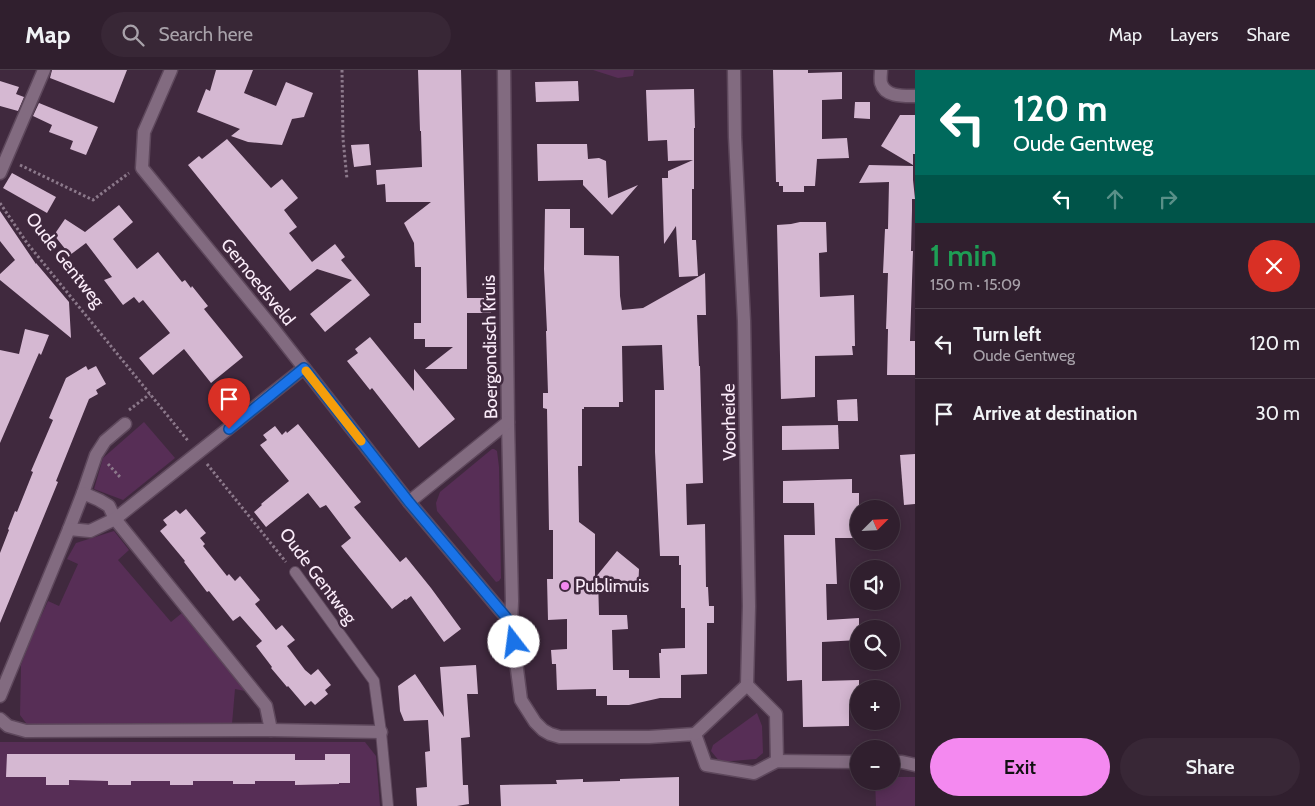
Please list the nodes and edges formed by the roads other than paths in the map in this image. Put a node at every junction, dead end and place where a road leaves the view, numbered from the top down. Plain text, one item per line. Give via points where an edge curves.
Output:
1 (44, 70) edge
2 (171, 70) edge
3 (504, 70) edge
4 (734, 70) edge
5 (881, 70) edge
6 (915, 96) edge
7 (0, 173) edge
8 (304, 368) junction
9 (508, 422) junction
10 (125, 424) road end
11 (83, 494) junction
12 (409, 502) junction
13 (115, 519) junction
14 (69, 529) junction
15 (295, 572) road end
16 (511, 623) junction
17 (747, 686) junction
18 (0, 696) edge
19 (0, 719) edge
20 (271, 730) junction
21 (381, 732) junction
22 (695, 734) junction
23 (777, 761) junction
24 (850, 762) edge
25 (388, 806) edge

1 - 7 street
2 - 8 street, Gemoedsveld via 144,132 142,168
3 - 9 street, Boergondisch Kruis
4 - 17 street, Voorheide via 744,321 749,606
5 - 6 street via 882,84 887,92
8 - 12 street, Gemoedsveld
8 - 13 street
9 - 12 street
9 - 16 street, Boergondisch Kruis
10 - 11 street via 105,441 96,455
11 - 13 street via 109,506
11 - 14 street
12 - 16 street, Gemoedsveld
13 - 14 street via 90,531
13 - 20 street via 266,706
14 - 18 street
15 - 21 lane, Oude Gentweg via 374,681
16 - 22 street via 521,700 543,730 560,737
17 - 22 street
17 - 23 street via 776,714
19 - 20 street via 8,726 26,731
20 - 21 street
21 - 25 lane, Oude Gentweg
22 - 23 street via 706,765 754,773
23 - 24 street

